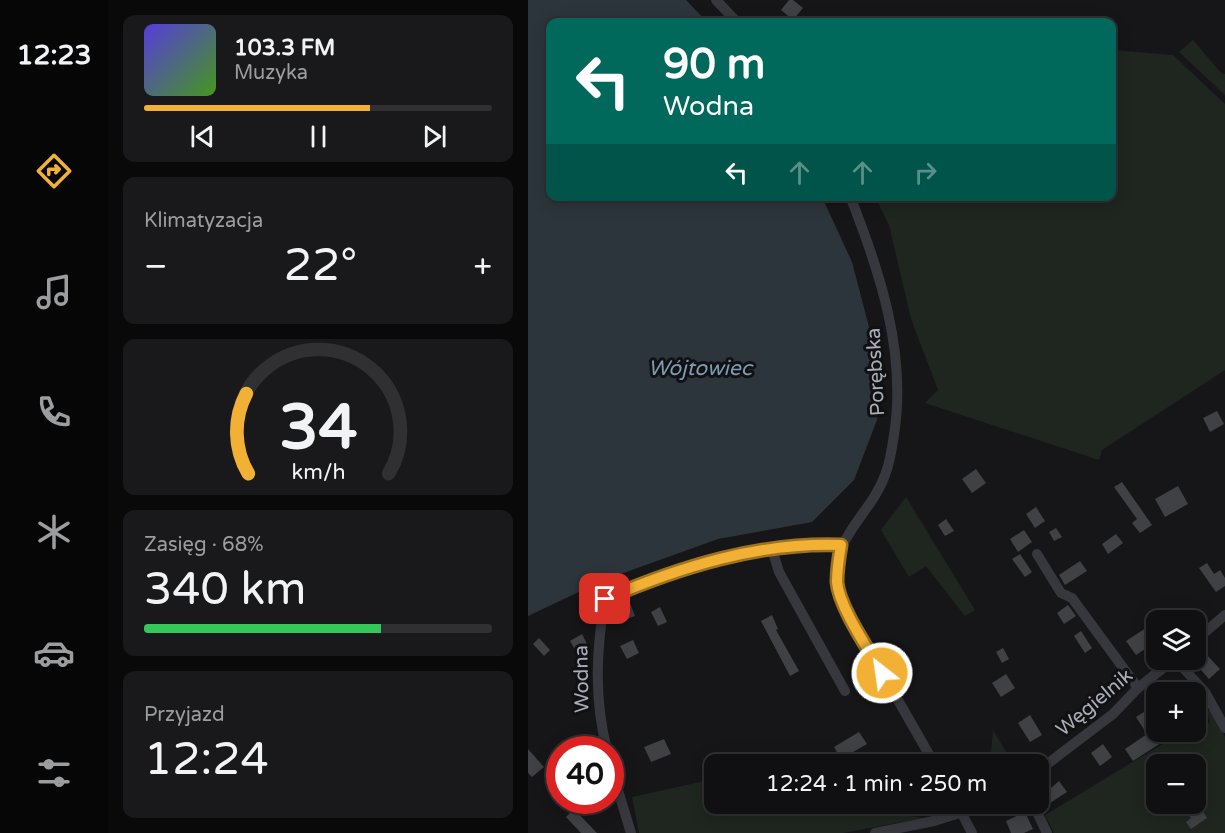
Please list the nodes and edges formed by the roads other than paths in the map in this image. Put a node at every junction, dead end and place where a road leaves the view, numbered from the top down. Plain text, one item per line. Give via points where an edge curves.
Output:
1 (716, 0) edge
2 (733, 18) edge
3 (852, 201) edge
4 (841, 545) junction
5 (772, 549) junction
6 (1037, 554) dead end
7 (1225, 615) edge
8 (1206, 631) edge
9 (1161, 670) edge
10 (1184, 670) edge
11 (1138, 688) junction
12 (845, 691) dead end
13 (1225, 728) edge
14 (603, 736) edge
15 (929, 754) edge
16 (1049, 763) edge
17 (624, 810) edge
18 (942, 814) edge
19 (962, 814) edge
20 (1038, 814) edge
21 (631, 833) edge
22 (875, 833) edge
23 (972, 833) edge
24 (1047, 833) edge

1 - 2 street
3 - 4 street, Porębska via 892,328 898,408 885,476
4 - 5 street, Wodna
4 - 15 street, Porębska via 837,584 849,616
5 - 12 street via 779,572
5 - 14 street, Wodna via 694,564 605,599 597,674
6 - 11 street via 1061,593 1072,598
7 - 8 street
9 - 11 street, Węgielnik
10 - 13 street via 1205,692
11 - 16 street, Węgielnik via 1113,714
17 - 21 street
18 - 22 street
19 - 23 street
20 - 24 street

